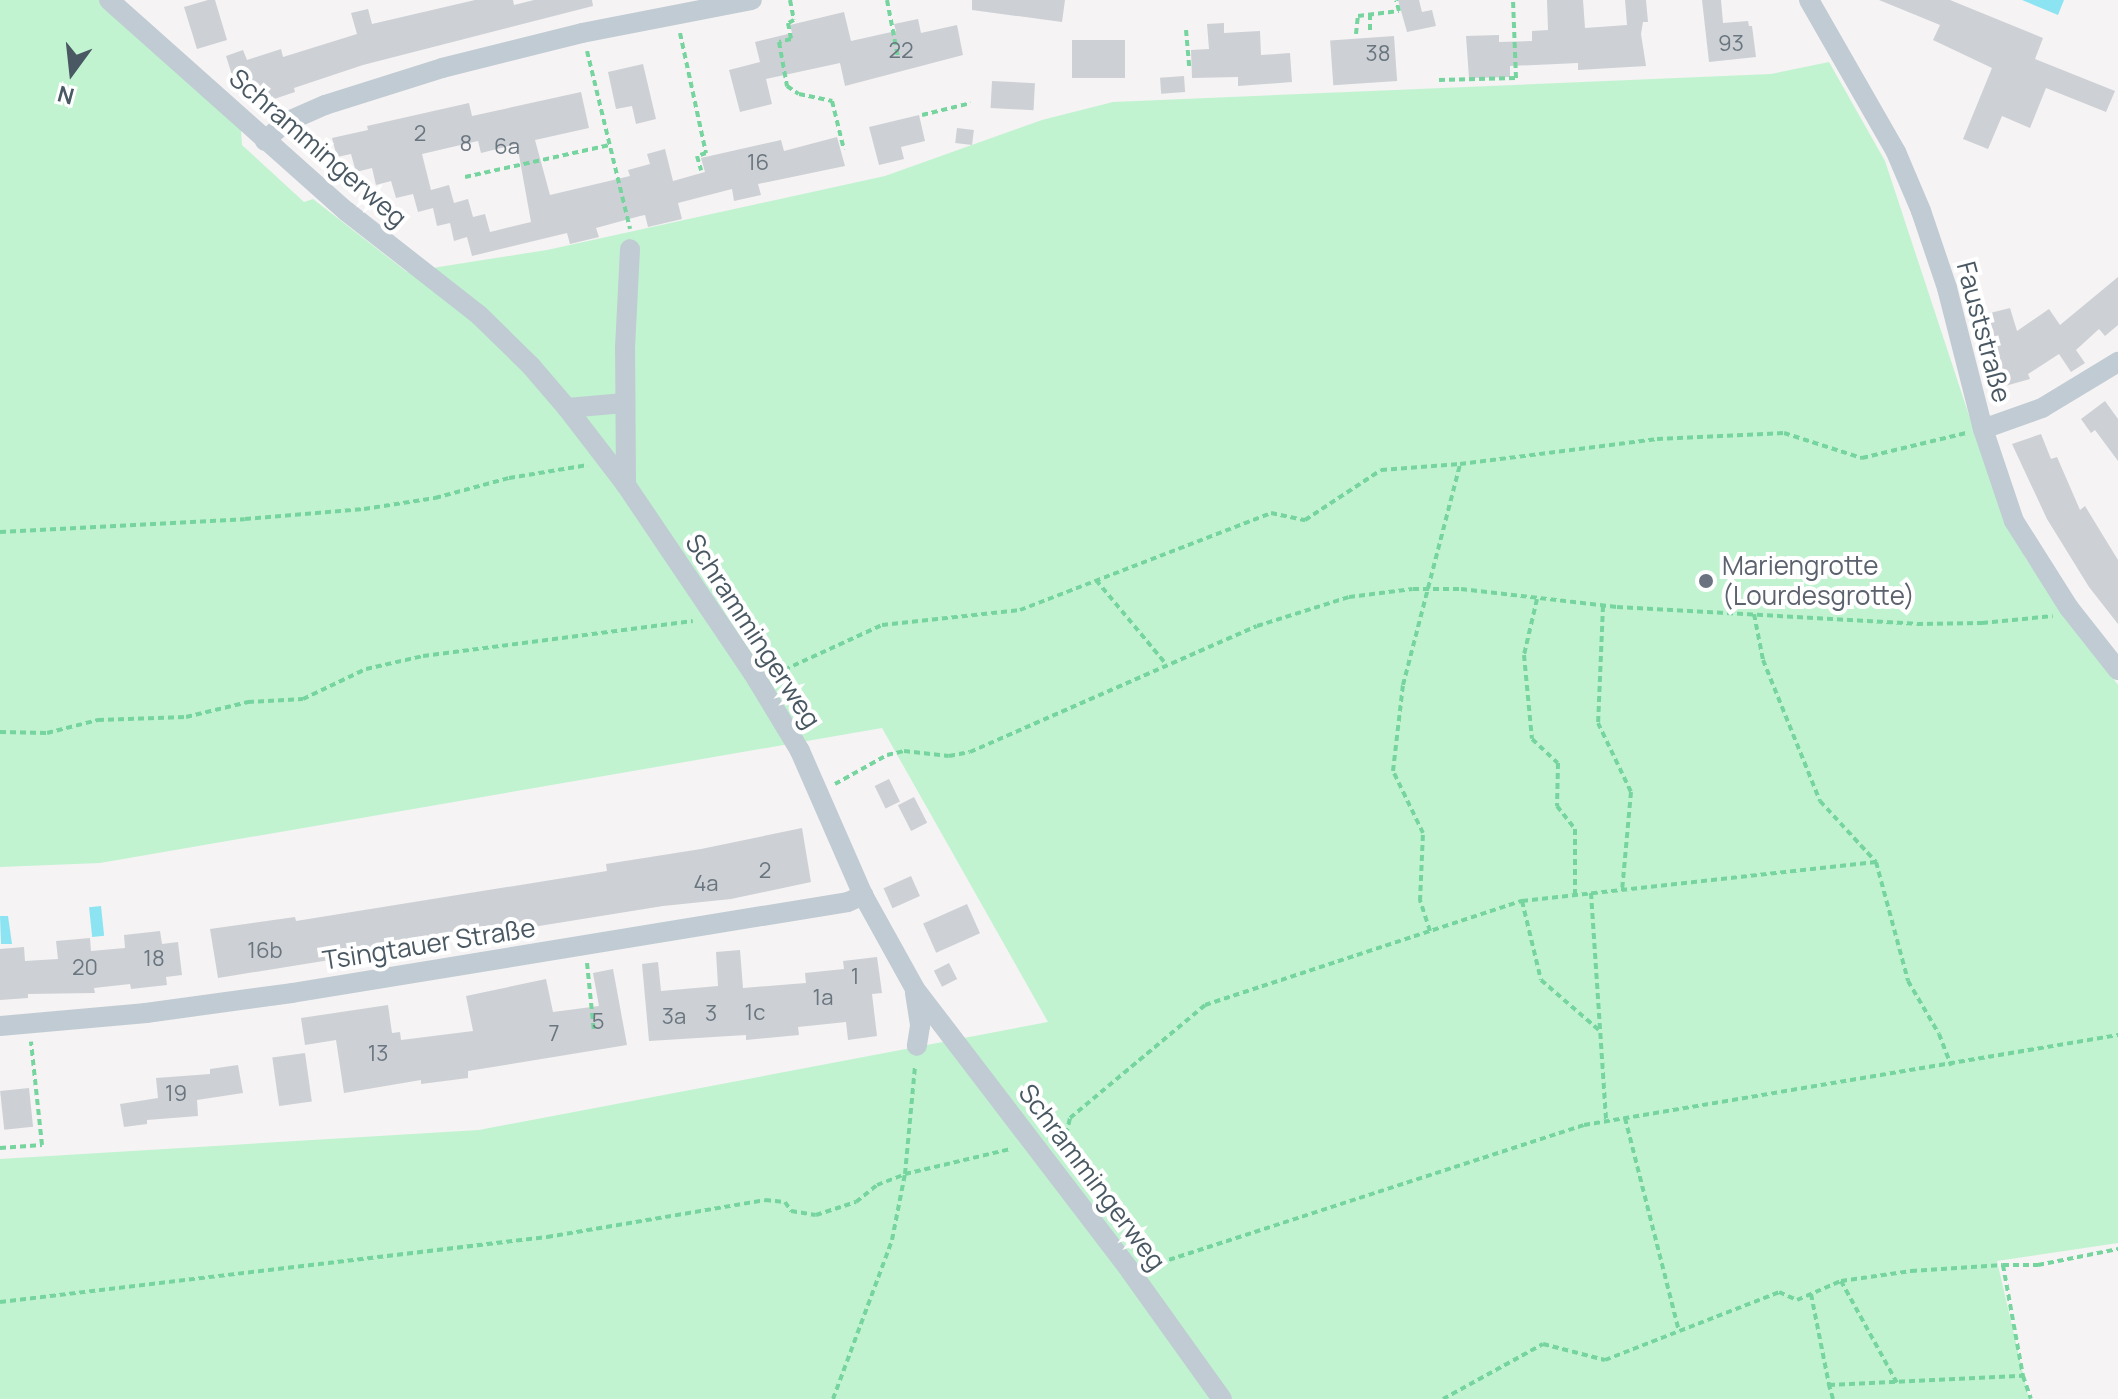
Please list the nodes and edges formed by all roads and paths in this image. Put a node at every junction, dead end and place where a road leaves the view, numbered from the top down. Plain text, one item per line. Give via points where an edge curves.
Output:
1 (109, 0) edge
2 (752, 0) edge
3 (790, 0) edge
4 (887, 0) edge
5 (1396, 0) edge
6 (1513, 0) edge
7 (1809, 0) edge
8 (1370, 14) junction
9 (1186, 30) dead end
10 (582, 33) junction
11 (1356, 34) dead end
12 (1370, 34) dead end
13 (682, 41) dead end
14 (898, 57) dead end
15 (1189, 67) dead end
16 (1439, 80) dead end
17 (971, 103) dead end
18 (922, 115) dead end
19 (265, 141) junction
20 (609, 145) junction
21 (844, 150) dead end
22 (701, 170) dead end
23 (465, 177) dead end
24 (630, 249) joint
25 (2118, 362) edge
26 (625, 403) junction
27 (567, 408) junction
28 (1983, 429) junction
29 (608, 461) junction
30 (1460, 464) junction
31 (626, 485) junction
32 (0, 532) edge
33 (1096, 580) junction
34 (1430, 589) junction
35 (1537, 599) junction
36 (1603, 606) junction
37 (2069, 608) junction
38 (1754, 614) junction
39 (716, 619) junction
40 (1166, 664) junction
41 (2118, 670) edge
42 (758, 681) junction
43 (0, 732) edge
44 (820, 794) junction
45 (1876, 862) junction
46 (1622, 890) junction
47 (1591, 893) junction
48 (863, 895) junction
49 (1575, 895) junction
50 (1522, 901) junction
51 (1430, 931) junction
52 (588, 974) dead end
53 (29, 1024) junction
54 (0, 1026) edge
55 (1600, 1031) junction
56 (594, 1032) dead end
57 (926, 1032) junction
58 (2118, 1035) edge
59 (1951, 1066) junction
60 (1625, 1118) junction
61 (1606, 1121) junction
62 (0, 1148) edge
63 (1039, 1150) junction
64 (905, 1174) junction
65 (2118, 1249) edge
66 (2003, 1265) junction
67 (1131, 1272) junction
68 (1841, 1281) junction
69 (1811, 1294) junction
70 (0, 1302) edge
71 (1679, 1331) junction
72 (2023, 1376) junction
73 (1897, 1383) junction
74 (1829, 1385) junction
75 (833, 1399) edge
76 (1222, 1399) edge
77 (1443, 1399) edge
78 (1833, 1399) edge
79 (2031, 1399) edge

1 - 19 street, Schrammingerweg
2 - 10 street
3 - 21 path via 791,39 779,42 787,86 832,101
4 - 14 path
5 - 8 path via 1399,11
6 - 16 path via 1516,78
7 - 28 street, Fauststraße via 1896,152 1921,211
8 - 11 path via 1358,16
8 - 12 path
9 - 15 path
10 - 19 street via 442,68 325,105 284,123
10 - 20 path
13 - 22 path via 706,153 697,156
17 - 18 path
19 - 27 street, Schrammingerweg via 479,315
20 - 23 path
20 - 24 path
24 - 26 street
25 - 28 street via 2042,408
26 - 27 street
26 - 31 street
27 - 29 street, Schrammingerweg
28 - 30 path via 1862,458 1784,433 1657,439
28 - 37 street, Fauststraße via 2014,521
29 - 31 street, Schrammingerweg
29 - 32 path via 364,509
30 - 33 path via 1381,470 1305,520 1271,513
30 - 34 path
31 - 39 street, Schrammingerweg
33 - 40 path
33 - 42 path via 1020,610 882,625
34 - 35 path
34 - 40 path via 1349,597 1257,626
34 - 51 path via 1403,685 1393,771 1423,833 1420,901
35 - 36 path
35 - 49 path via 1524,655 1532,739 1558,763 1557,806 1575,829
36 - 38 path
36 - 46 path via 1598,723 1631,792
37 - 38 path via 2053,616 1982,623
37 - 41 street, Fauststraße
38 - 45 path via 1763,660 1820,801
39 - 42 street, Schrammingerweg
39 - 43 path via 423,656 366,669 303,699 248,702 186,717 98,720 47,733
40 - 44 path via 970,752 887,755
42 - 44 street, Schrammingerweg
44 - 48 street, Schrammingerweg
45 - 46 path
45 - 59 path via 1908,981
46 - 47 path
47 - 49 path
47 - 55 path
48 - 53 street, Tsingtauer Straße via 848,902 292,993
48 - 57 street, Schrammingerweg via 915,989
49 - 50 path
50 - 51 path
50 - 55 path via 1541,980
51 - 63 path via 1205,1005 1070,1118 1064,1144
52 - 56 path
53 - 54 street, Tsingtauer Straße
53 - 62 path via 42,1145
55 - 61 path
57 - 63 street, Schrammingerweg
57 - 64 path
58 - 59 path
59 - 60 path
60 - 61 path
60 - 71 path
61 - 67 path
63 - 64 path
63 - 67 street, Schrammingerweg
64 - 70 path via 877,1185 856,1202 816,1215 765,1200 547,1237
64 - 75 path via 892,1240
65 - 66 path via 2038,1265
66 - 68 path
66 - 72 path
67 - 76 street, Schrammingerweg
68 - 69 path
68 - 73 path
69 - 71 path via 1797,1300 1779,1292
69 - 74 path
71 - 77 path via 1605,1360 1543,1344
72 - 73 path
72 - 79 path
73 - 74 path
74 - 78 path

